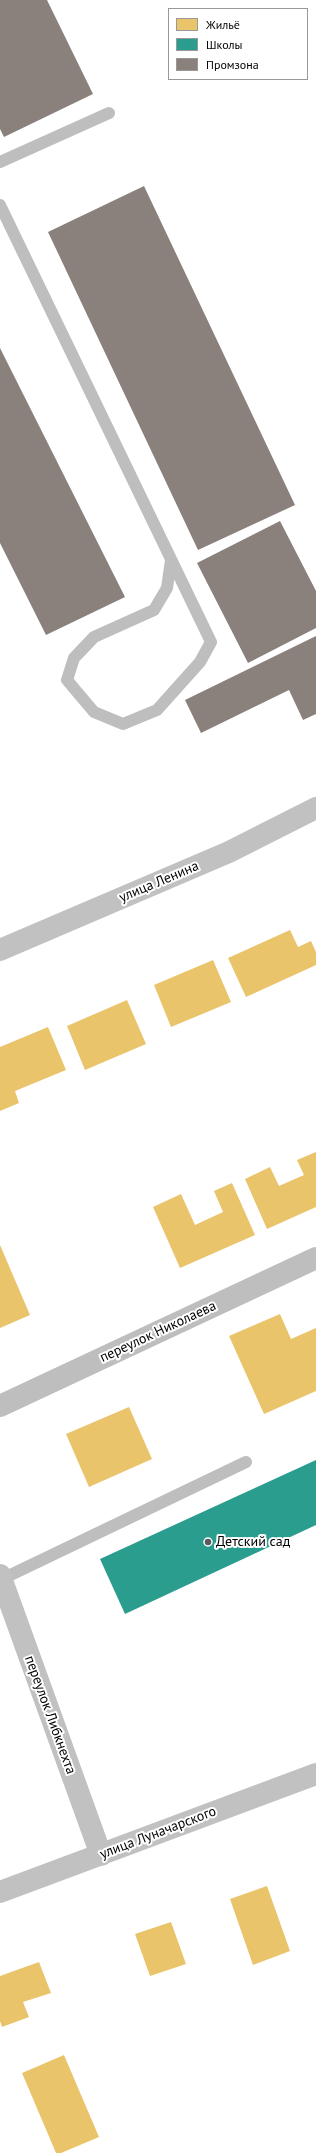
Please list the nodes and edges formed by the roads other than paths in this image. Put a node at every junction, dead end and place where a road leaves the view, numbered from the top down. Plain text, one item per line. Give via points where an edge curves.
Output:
1 (109, 113) dead end
2 (0, 162) edge
3 (0, 205) edge
4 (171, 560) junction
5 (316, 808) edge
6 (0, 950) edge
7 (316, 1258) edge
8 (0, 1406) edge
9 (246, 1462) dead end
10 (1, 1577) edge
11 (316, 1774) edge
12 (101, 1855) junction
13 (0, 1892) edge

1 - 2 lane
3 - 4 lane
4 - 4 lane via 211,642 200,662 158,710 123,724 94,712 68,680 74,658 94,637 154,610 167,588
5 - 6 main road, улица Ленина via 228,852
7 - 8 street, переулок Николаева
9 - 10 lane
10 - 12 main road, переулок Либкнехта
11 - 12 main road, улица Луначарского
12 - 13 main road, улица Луначарского

